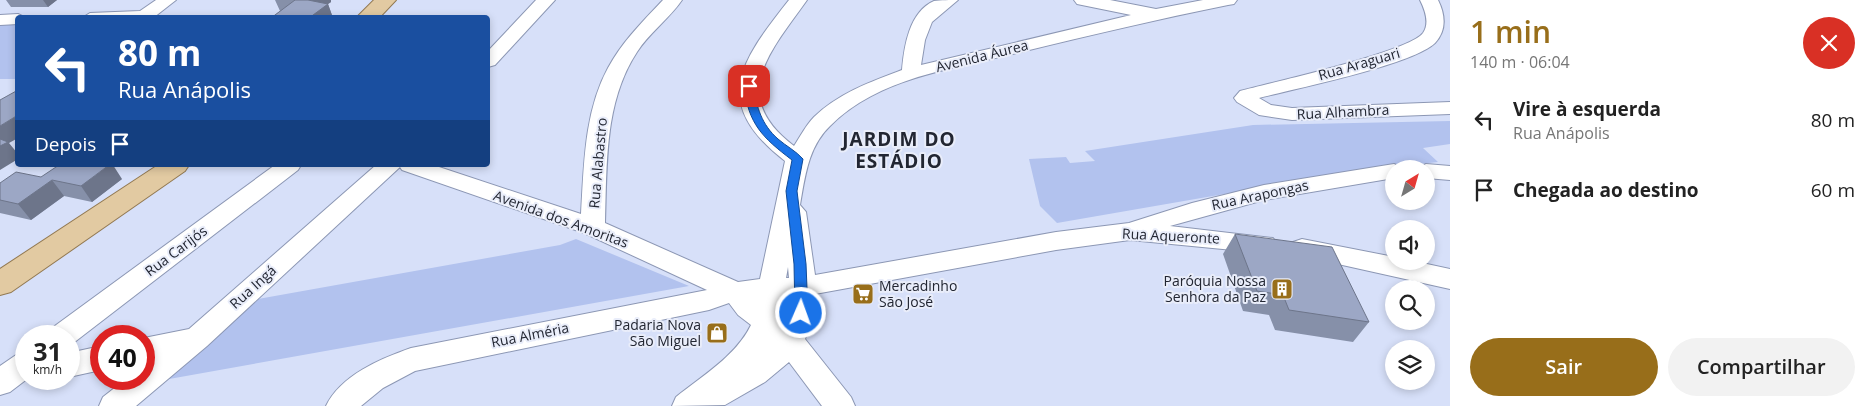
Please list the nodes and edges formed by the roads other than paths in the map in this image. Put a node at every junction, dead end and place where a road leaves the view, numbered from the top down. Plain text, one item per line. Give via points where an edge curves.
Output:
1 (167, 0) edge
2 (386, 0) edge
3 (546, 0) edge
4 (672, 0) edge
5 (798, 0) edge
6 (949, 0) edge
7 (1083, 0) edge
8 (1228, 0) edge
9 (1430, 0) edge
10 (1124, 13) junction
11 (145, 15) edge
12 (369, 15) edge
13 (0, 20) edge
14 (15, 20) edge
15 (490, 59) edge
16 (911, 73) junction
17 (1247, 95) joint
18 (1450, 108) edge
19 (797, 159) junction
20 (173, 167) edge
21 (287, 167) edge
22 (388, 167) edge
23 (416, 167) edge
24 (1435, 171) edge
25 (1385, 172) edge
26 (1450, 172) edge
27 (791, 191) junction
28 (593, 227) junction
29 (1130, 231) junction
30 (1450, 279) edge
31 (0, 284) edge
32 (802, 287) junction
33 (771, 288) junction
34 (734, 291) junction
35 (767, 321) junction
36 (77, 325) edge
37 (197, 338) junction
38 (789, 340) junction
39 (155, 347) edge
40 (114, 406) edge
41 (341, 406) edge
42 (687, 406) edge
43 (692, 406) edge
44 (840, 406) edge

1 - 11 street
2 - 12 main road
3 - 15 street
4 - 28 street, Rua Alabastro via 628,50 611,82 599,125
5 - 19 street via 754,68 749,86 758,123 772,140
6 - 16 street via 933,10 914,37
7 - 10 street
8 - 10 street, Avenida Áurea via 1158,14
9 - 17 street, Rua Araguari via 1436,13 1428,39 1393,55
10 - 16 street, Avenida Áurea
13 - 14 street
16 - 19 street, Avenida Áurea via 843,103 820,123
17 - 18 street, Rua Alhambra via 1244,98 1256,107 1292,114
19 - 27 street, Avenida Áurea
20 - 31 main road
21 - 36 street, Rua Carijós
22 - 37 street, Rua Ingá
23 - 28 street, Avenida dos Amoritas
24 - 26 street
25 - 29 street, Rua Arapongas via 1190,209
27 - 32 street, Avenida Áurea
27 - 33 street, Avenida Áurea
28 - 34 street, Avenida dos Amoritas
29 - 30 street, Rua Aqueronte via 1324,251
29 - 32 street, Rua Aqueronte via 1056,241
32 - 33 street
32 - 38 street, Avenida Áurea via 801,313
33 - 34 street
33 - 35 street, Avenida Áurea
34 - 35 street, Avenida dos Amoritas via 748,308
34 - 41 street, Rua Alméria via 709,300 410,360 367,381
35 - 38 street, Avenida dos Amoritas
35 - 42 street via 751,352
37 - 39 street
37 - 40 street, Rua Ingá
38 - 43 street, Avenida Áurea via 774,359 751,378
38 - 44 street, Avenida dos Amoritas

